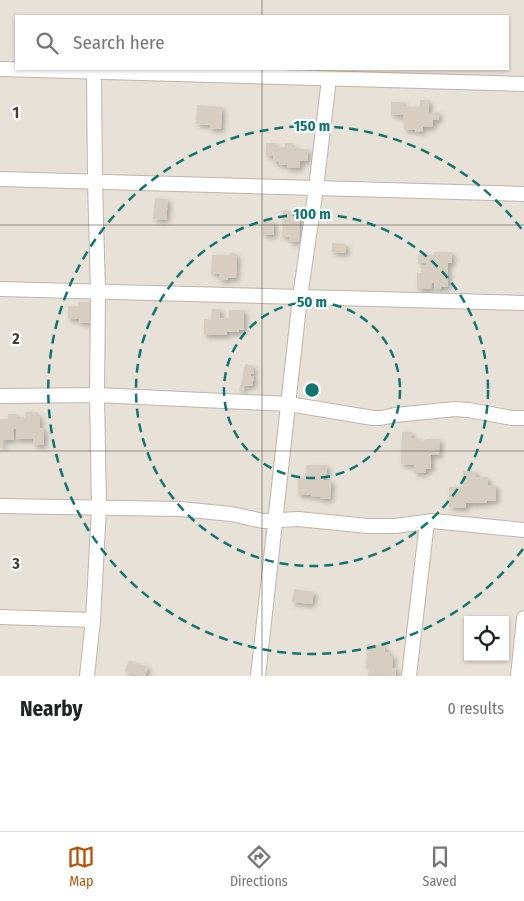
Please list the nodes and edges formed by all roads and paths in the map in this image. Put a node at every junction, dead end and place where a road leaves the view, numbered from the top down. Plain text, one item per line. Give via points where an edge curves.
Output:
1 (0, 69) edge
2 (15, 69) edge
3 (31, 70) edge
4 (94, 72) junction
5 (329, 79) junction
6 (524, 84) edge
7 (0, 179) edge
8 (95, 181) junction
9 (316, 188) junction
10 (524, 194) edge
11 (0, 289) edge
12 (98, 292) junction
13 (300, 297) junction
14 (524, 303) edge
15 (97, 395) junction
16 (0, 396) edge
17 (288, 404) junction
18 (524, 418) edge
19 (0, 506) edge
20 (99, 508) junction
21 (274, 520) junction
22 (427, 522) junction
23 (524, 530) edge
24 (0, 617) edge
25 (524, 618) edge
26 (93, 620) junction
27 (523, 640) edge
28 (87, 676) edge
29 (258, 676) edge
30 (409, 676) edge
31 (518, 676) edge

1 - 2 street
3 - 4 street
4 - 5 street
4 - 8 street
5 - 6 street
5 - 9 street
7 - 8 street
8 - 9 street
8 - 12 street
9 - 10 street
9 - 13 street
11 - 12 street
12 - 13 street
12 - 15 street
13 - 14 street
13 - 17 street
15 - 16 street
15 - 17 street
15 - 20 street
17 - 18 street via 373,418 455,409
17 - 21 street
19 - 20 street
20 - 21 street via 180,509
20 - 26 street
21 - 22 street via 298,519 368,526
21 - 29 street
22 - 23 street
22 - 30 street
24 - 26 street
25 - 27 street
26 - 28 street
27 - 31 street

